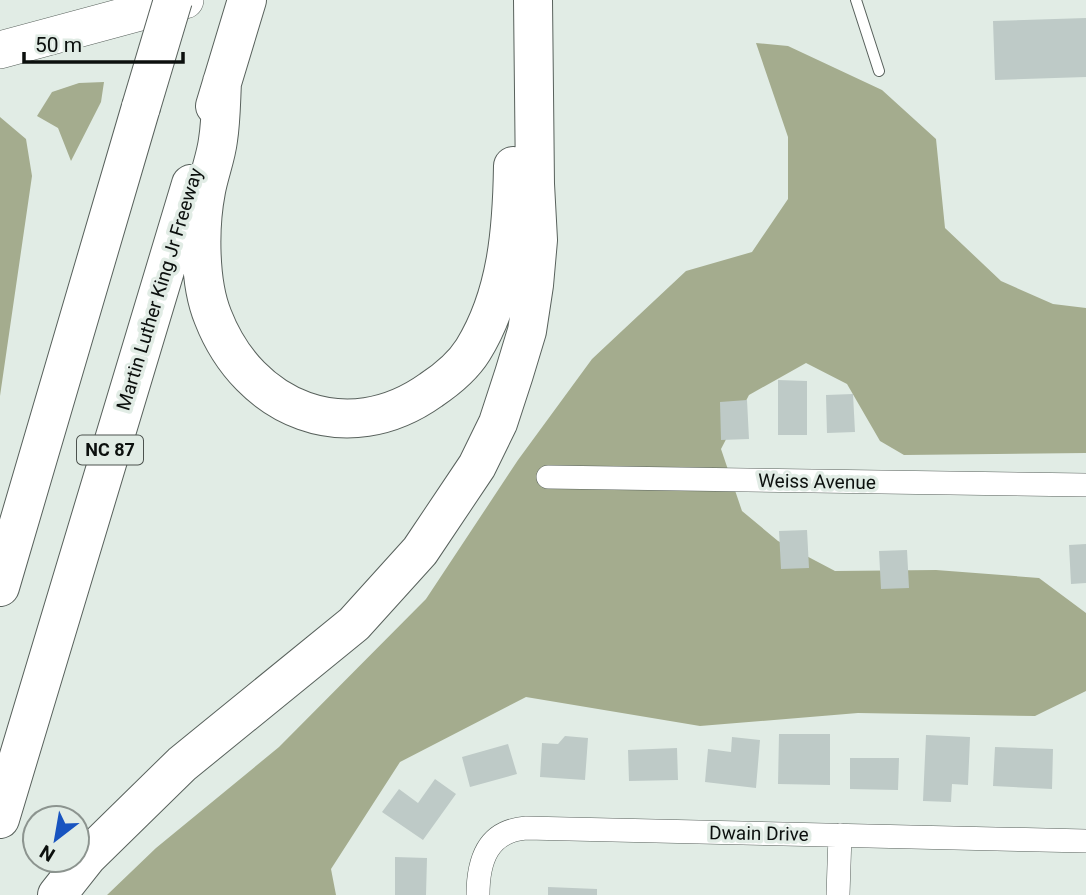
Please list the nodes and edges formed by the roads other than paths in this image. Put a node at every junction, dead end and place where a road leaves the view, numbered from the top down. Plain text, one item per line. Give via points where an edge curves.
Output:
1 (173, 0) edge
2 (185, 0) edge
3 (247, 0) edge
4 (509, 0) edge
5 (533, 0) edge
6 (856, 0) edge
7 (0, 50) edge
8 (879, 71) dead end
9 (222, 82) junction
10 (548, 477) dead end
11 (1086, 485) edge
12 (0, 587) edge
13 (0, 819) edge
14 (840, 835) junction
15 (1086, 841) edge
16 (57, 895) edge
17 (478, 895) edge
18 (838, 895) edge

1 - 12 highway, bridge
2 - 7 main road
3 - 9 highway, Martin Luther King Jr Freeway / NC 87
4 - 9 highway via 514,126 512,203 503,278 488,322 471,352 445,381 414,403 384,415 347,420 306,414 275,397 248,375 213,317 202,244
5 - 16 highway via 538,240 534,285 514,374 477,466 420,551 355,624 182,764 87,857
6 - 8 lane
9 - 13 highway, Martin Luther King Jr Freeway / NC 87
10 - 11 street, Weiss Avenue
14 - 15 street, Dwain Drive
14 - 17 street, Dwain Drive via 512,829 489,846
14 - 18 street

